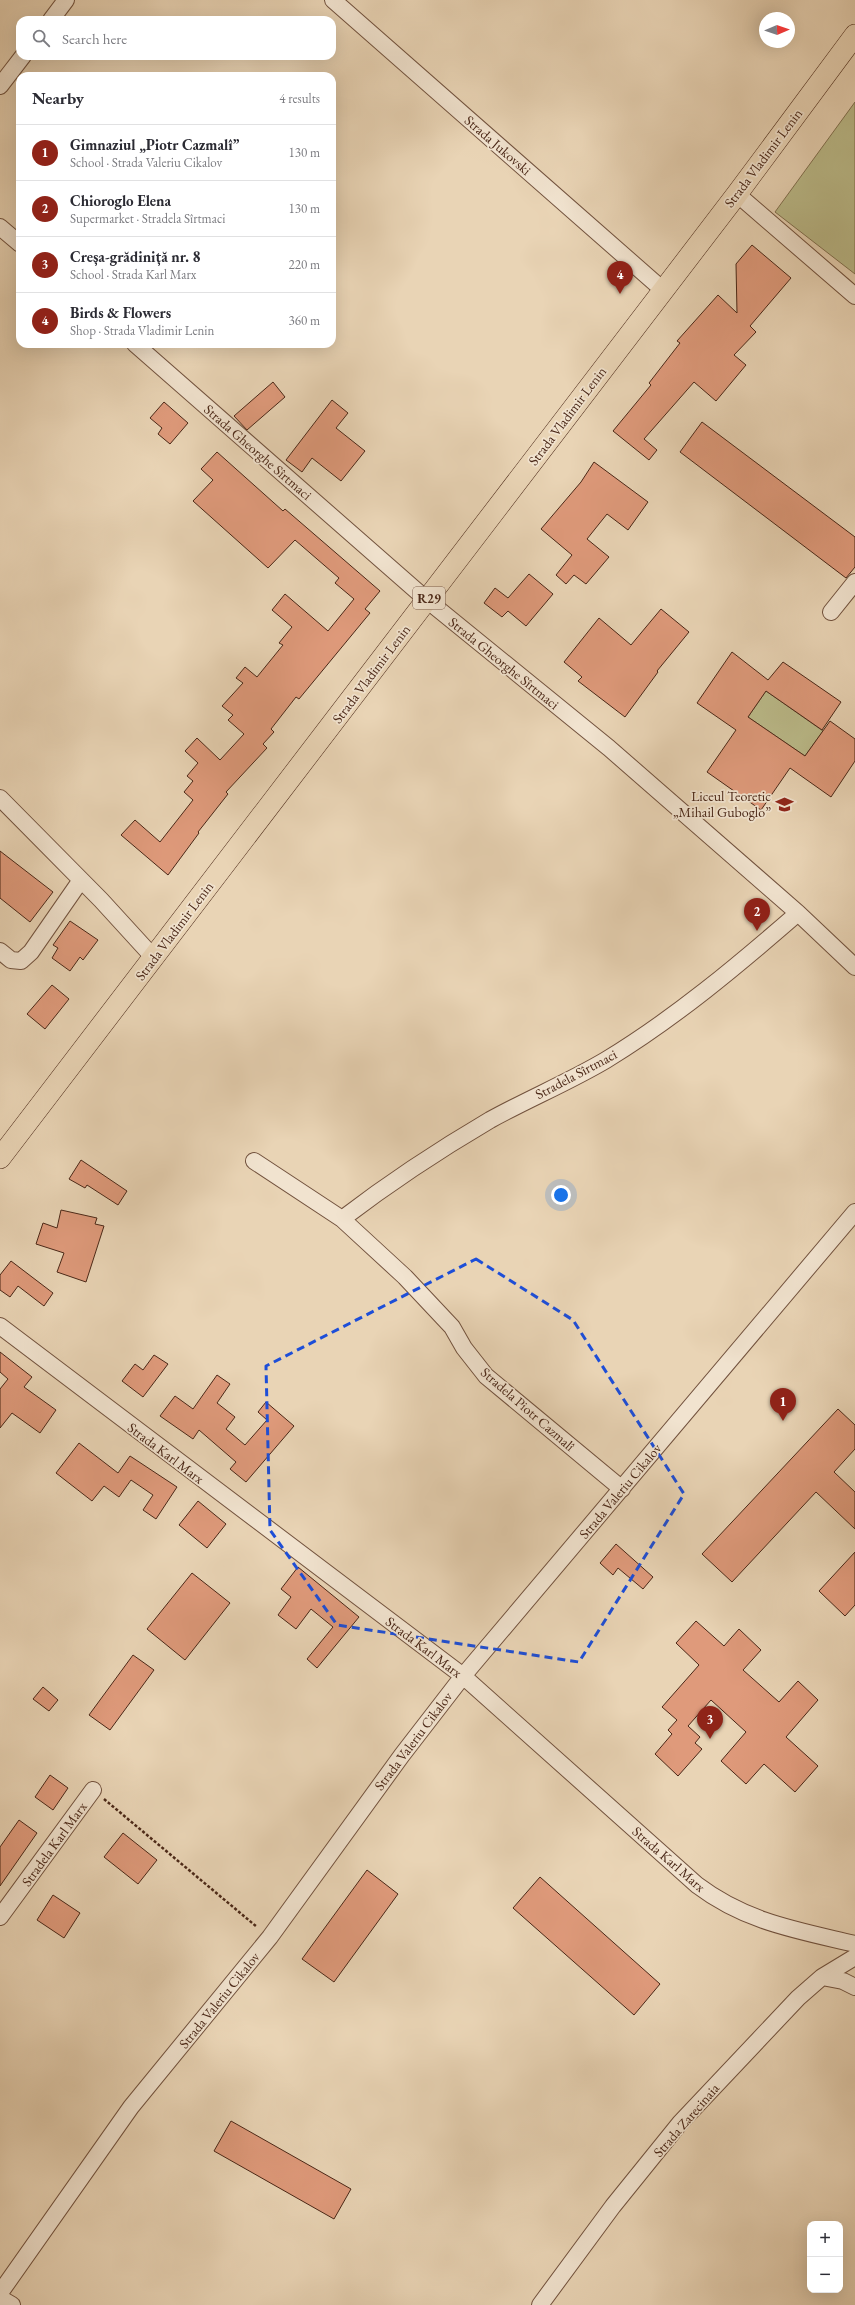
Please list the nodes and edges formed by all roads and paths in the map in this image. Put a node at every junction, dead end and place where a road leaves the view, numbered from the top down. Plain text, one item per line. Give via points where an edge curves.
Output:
1 (66, 0) edge
2 (333, 0) edge
3 (53, 16) edge
4 (855, 35) edge
5 (20, 60) edge
6 (0, 86) edge
7 (737, 194) junction
8 (0, 227) edge
9 (16, 241) edge
10 (663, 290) junction
11 (855, 296) edge
12 (140, 348) edge
13 (855, 582) edge
14 (427, 600) junction
15 (831, 612) dead end
16 (0, 798) edge
17 (81, 880) junction
18 (798, 913) junction
19 (0, 951) edge
20 (154, 958) junction
21 (855, 967) edge
22 (0, 1158) edge
23 (254, 1161) dead end
24 (855, 1212) edge
25 (342, 1219) junction
26 (0, 1326) edge
27 (622, 1489) junction
28 (463, 1676) junction
29 (94, 1790) joint
30 (0, 1917) edge
31 (270, 1937) junction
32 (855, 1944) edge
33 (855, 1957) edge
34 (822, 1977) junction
35 (855, 1987) edge
36 (0, 2292) edge
37 (0, 2298) edge
38 (12, 2305) edge
39 (540, 2305) edge

1 - 3 street
2 - 10 street, Strada Jukovski
4 - 7 main road, Strada Vladimir Lenin / R29
5 - 6 street
7 - 10 main road, Strada Vladimir Lenin / R29
7 - 11 street
8 - 9 street
10 - 14 main road, Strada Vladimir Lenin / R29
12 - 14 street, Strada Gheorghe Sîrtmaci
13 - 15 street
14 - 18 street, Strada Gheorghe Sîrtmaci via 609,748
14 - 20 main road, Strada Vladimir Lenin / R29
16 - 17 street
17 - 19 street via 31,952 21,961 11,960
17 - 20 street
18 - 21 street, Strada Gheorghe Sîrtmaci
18 - 25 street, Stradela Sîrtmaci via 729,973 646,1035 604,1061 490,1121 392,1182
20 - 22 main road, Strada Vladimir Lenin / R29
23 - 25 street, Stradela Piotr Cazmalî
24 - 27 street, Strada Valeriu Cikalov
25 - 27 street, Stradela Piotr Cazmalî via 405,1277 452,1327 464,1348 486,1376
26 - 28 street, Strada Karl Marx
27 - 28 street, Strada Valeriu Cikalov
28 - 31 street, Strada Valeriu Cikalov via 402,1755
28 - 32 street, Strada Karl Marx via 716,1899 737,1911 772,1923
29 - 30 street, Stradela Karl Marx
29 - 31 path
31 - 36 street, Strada Valeriu Cikalov via 131,2106
33 - 34 street, Strada Zarecinaia
34 - 35 street via 843,1981
34 - 39 street, Strada Zarecinaia via 798,1998 680,2123 613,2206
37 - 38 street

